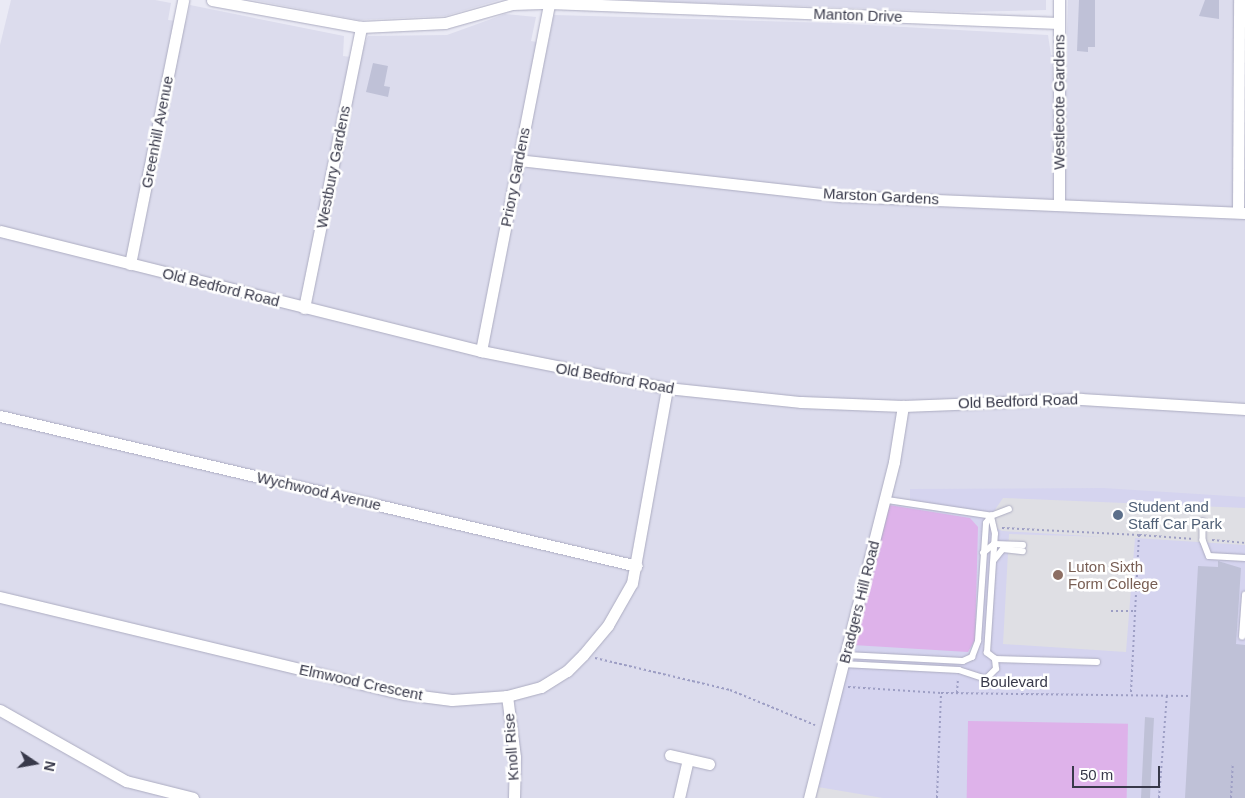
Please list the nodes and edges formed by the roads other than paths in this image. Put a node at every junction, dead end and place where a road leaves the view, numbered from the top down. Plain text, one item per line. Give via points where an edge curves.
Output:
1 (183, 0) edge
2 (212, 0) edge
3 (1059, 0) edge
4 (1240, 0) edge
5 (550, 3) junction
6 (1059, 24) junction
7 (361, 27) junction
8 (518, 160) junction
9 (1059, 204) junction
10 (1242, 213) edge
11 (0, 231) edge
12 (130, 264) junction
13 (304, 308) junction
14 (481, 351) junction
15 (667, 388) junction
16 (903, 406) junction
17 (1245, 408) edge
18 (0, 416) edge
19 (884, 500) junction
20 (1009, 509) dead end
21 (991, 516) junction
22 (1204, 521) dead end
23 (994, 544) junction
24 (983, 553) junction
25 (1245, 558) edge
26 (993, 562) junction
27 (637, 566) junction
28 (1245, 595) edge
29 (0, 597) edge
30 (1242, 637) dead end
31 (845, 659) junction
32 (995, 659) junction
33 (1096, 662) dead end
34 (507, 696) junction
35 (0, 710) edge
36 (670, 755) dead end
37 (688, 760) junction
38 (709, 764) dead end
39 (193, 798) edge
40 (514, 798) edge
41 (679, 798) edge
42 (809, 798) edge

1 - 12 street, Greenhill Avenue
2 - 7 street, Manton Drive
3 - 6 street, Westlecote Gardens
4 - 10 street
5 - 6 street, Manton Drive
5 - 7 street, Manton Drive via 512,4 445,23
5 - 8 street, Priory Gardens
6 - 9 street, Westlecote Gardens
7 - 13 street, Westbury Gardens
8 - 9 street, Marston Gardens via 841,196
8 - 14 street, Priory Gardens
9 - 10 street, Marston Gardens
11 - 12 street, Old Bedford Road
12 - 13 street, Old Bedford Road
13 - 14 street, Old Bedford Road
14 - 15 street, Old Bedford Road
15 - 16 street, Old Bedford Road via 801,402
15 - 27 street, Elmwood Crescent
16 - 17 street, Old Bedford Road via 1081,399
16 - 19 street, Bradgers Hill Road
18 - 27 street, Wychwood Avenue
19 - 21 lane
19 - 31 street, Bradgers Hill Road
20 - 21 lane
21 - 23 lane
21 - 24 lane
22 - 25 lane via 1203,540 1209,556
23 - 24 lane
23 - 26 lane
23 - 26 lane via 1023,548 1003,550
24 - 31 lane via 978,641 972,657 962,661
26 - 32 lane via 987,653
27 - 34 street, Elmwood Crescent via 608,625 583,655 567,671 541,686
28 - 30 lane
29 - 34 street, Elmwood Crescent via 405,694 452,700
31 - 32 lane via 959,670 986,679 996,669
31 - 42 street, Bradgers Hill Road
32 - 33 lane
34 - 40 street, Knoll Rise via 515,757
35 - 39 street via 126,781
36 - 37 street
37 - 38 street
37 - 41 street

